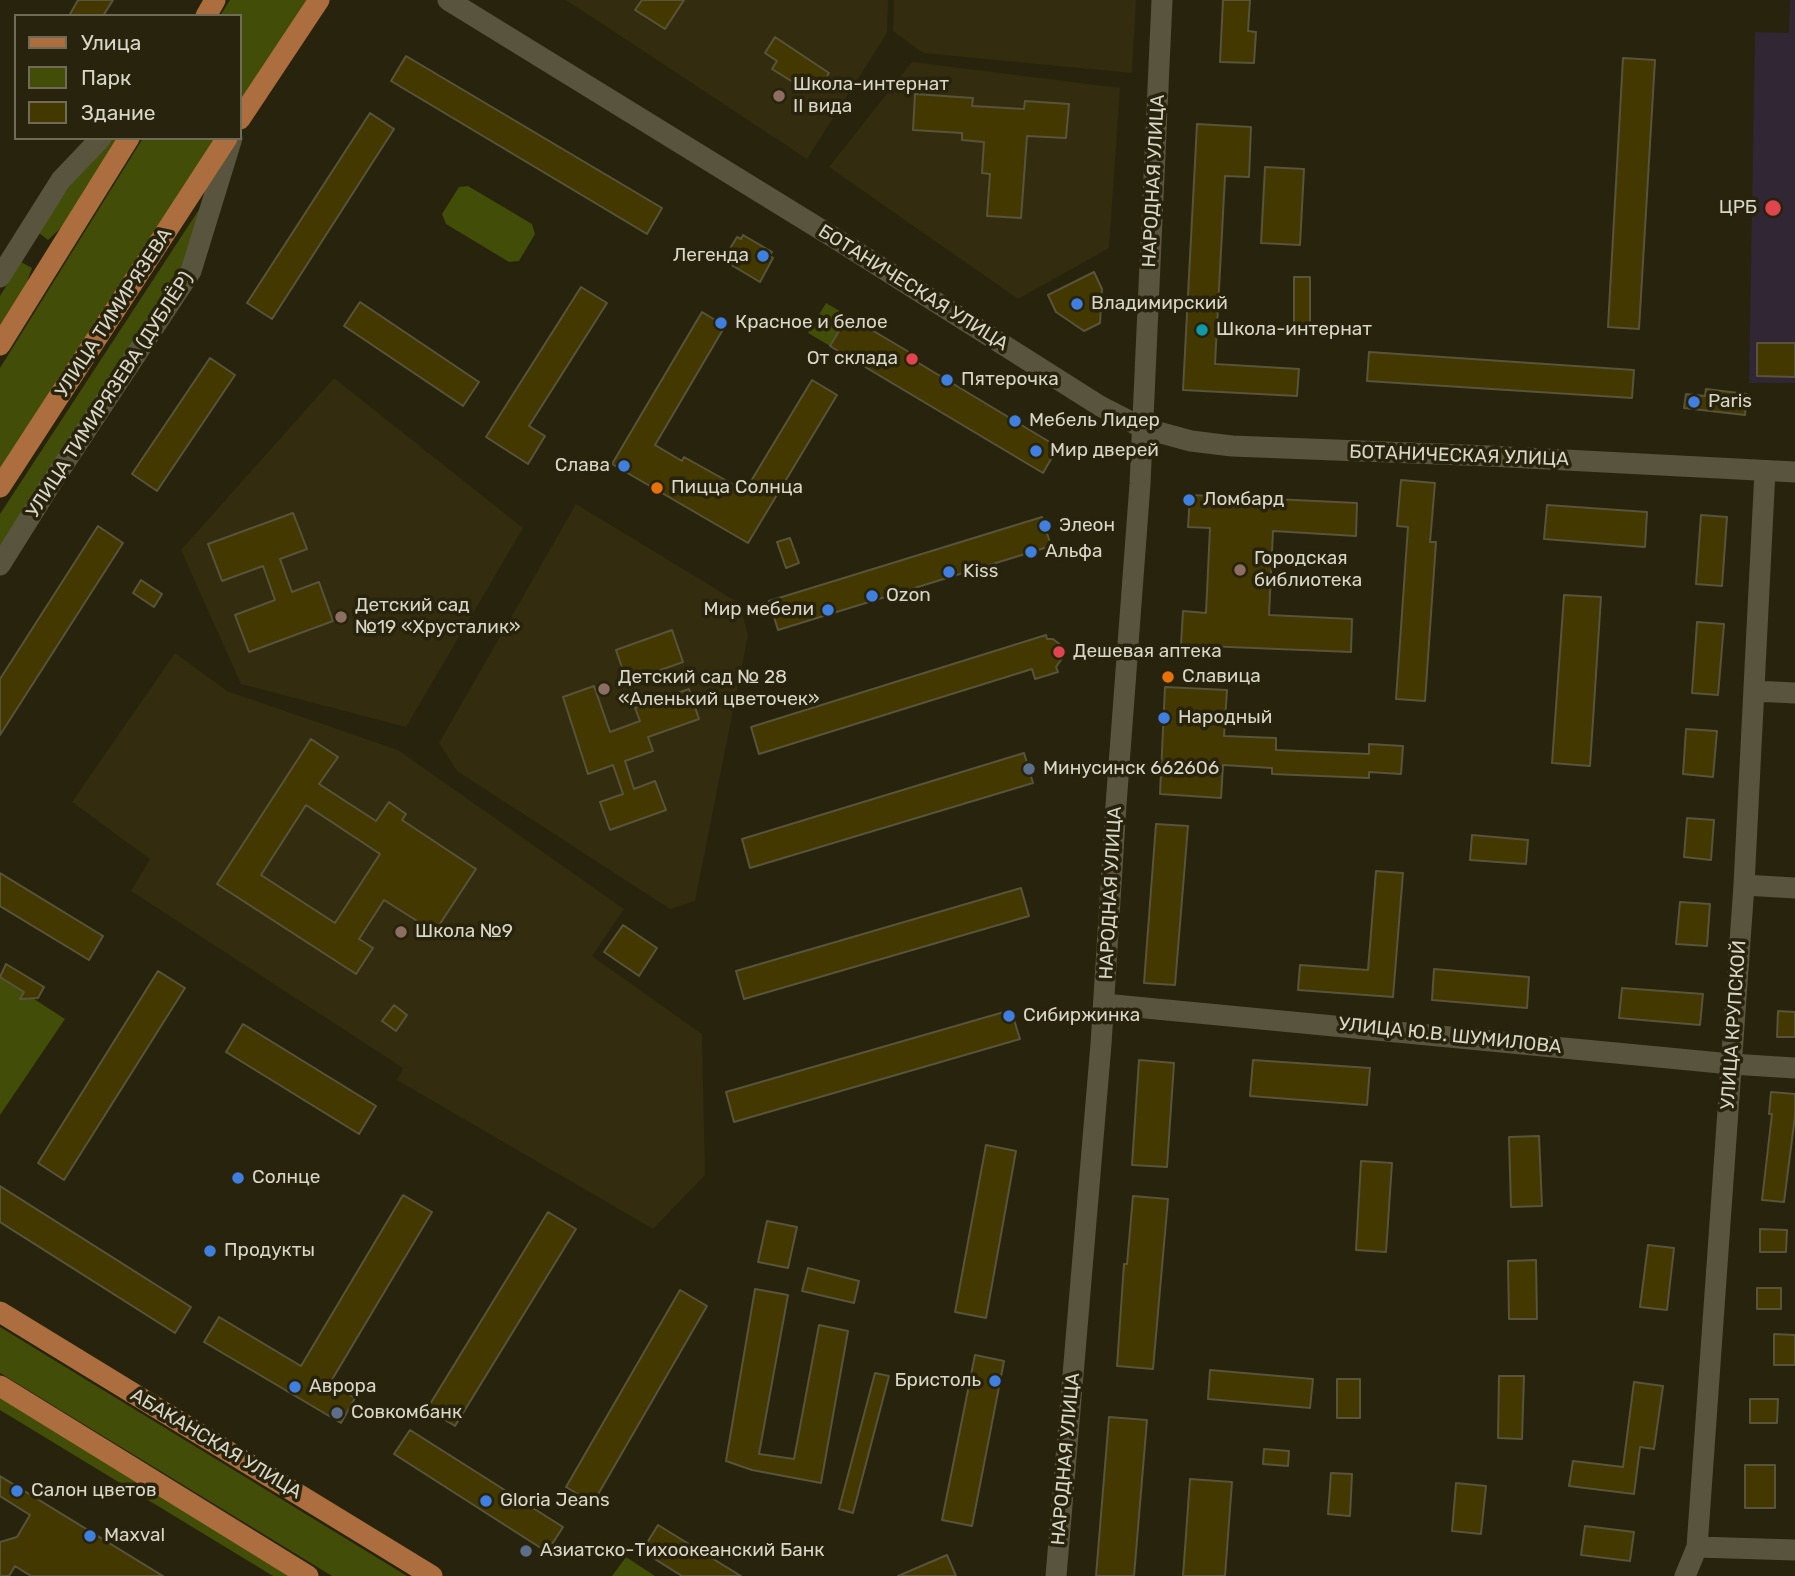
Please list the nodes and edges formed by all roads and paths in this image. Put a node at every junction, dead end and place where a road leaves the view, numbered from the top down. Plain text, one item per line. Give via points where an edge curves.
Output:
1 (319, 0) edge
2 (448, 0) edge
3 (1162, 0) edge
4 (242, 116) edge
5 (99, 140) edge
6 (128, 140) edge
7 (229, 140) edge
8 (229, 140) edge
9 (0, 277) edge
10 (0, 345) edge
11 (1143, 428) junction
12 (1765, 471) junction
13 (1795, 472) edge
14 (0, 487) edge
15 (0, 565) edge
16 (1754, 691) junction
17 (1795, 693) edge
18 (1744, 886) junction
19 (1795, 888) edge
20 (1104, 1004) junction
21 (1731, 1064) junction
22 (1795, 1068) edge
23 (0, 1312) edge
24 (0, 1386) edge
25 (1697, 1547) junction
26 (1795, 1550) edge
27 (308, 1576) edge
28 (432, 1576) edge
29 (1056, 1576) edge
30 (1685, 1576) edge

1 - 4 main road
2 - 11 street, БОТАНИЧЕСКАЯ УЛИЦА via 1100,406
3 - 11 street, НАРОДНАЯ УЛИЦА
5 - 9 street via 61,180
6 - 10 main road
7 - 14 main road, УЛИЦА ТИМИРЯЗЕВА
8 - 15 street, УЛИЦА ТИМИРЯЗЕВА (ДУБЛЁР) via 191,271
11 - 12 street, БОТАНИЧЕСКАЯ УЛИЦА via 1232,446
11 - 20 street, НАРОДНАЯ УЛИЦА
12 - 13 street, БОТАНИЧЕСКАЯ УЛИЦА
12 - 16 street, УЛИЦА КРУПСКОЙ
16 - 17 street
16 - 18 street, УЛИЦА КРУПСКОЙ
18 - 19 street
18 - 21 street, УЛИЦА КРУПСКОЙ
20 - 21 street, УЛИЦА Ю.В. ШУМИЛОВА
20 - 29 street, НАРОДНАЯ УЛИЦА
21 - 22 street, УЛИЦА Ю.В. ШУМИЛОВА
21 - 25 street, УЛИЦА КРУПСКОЙ
23 - 28 main road, АБАКАНСКАЯ УЛИЦА
24 - 27 main road
25 - 26 street
25 - 30 street, УЛИЦА КРУПСКОЙ

